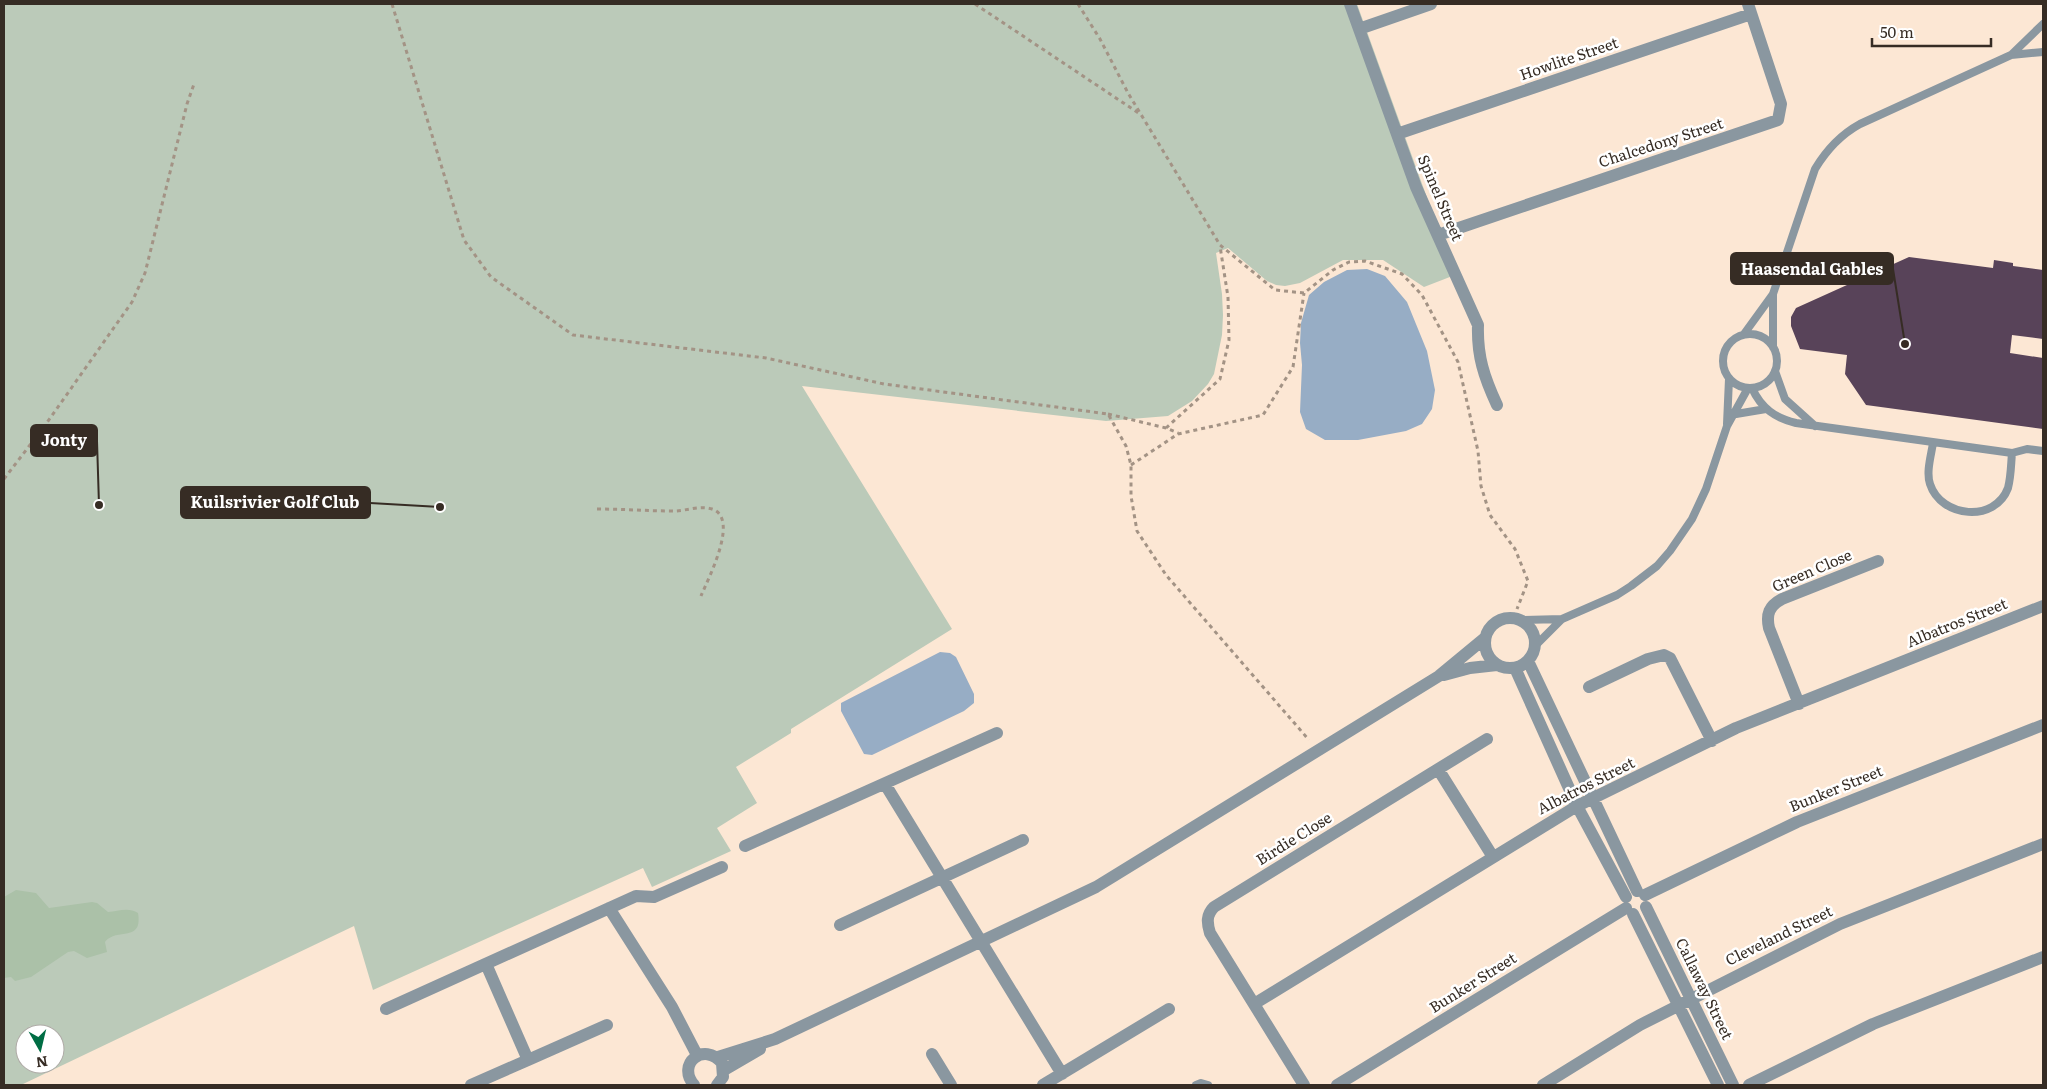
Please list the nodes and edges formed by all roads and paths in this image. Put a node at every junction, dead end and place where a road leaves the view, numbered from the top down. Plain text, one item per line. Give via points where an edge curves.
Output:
1 (392, 4) edge
2 (975, 4) edge
3 (1078, 4) edge
4 (1350, 4) edge
5 (1431, 4) edge
6 (1750, 9) edge
7 (2043, 24) edge
8 (1359, 29) junction
9 (2043, 52) edge
10 (2012, 55) junction
11 (194, 84) dead end
12 (1142, 116) junction
13 (1397, 134) junction
14 (1438, 235) junction
15 (1220, 245) junction
16 (1304, 292) junction
17 (1772, 294) junction
18 (1744, 334) junction
19 (1773, 346) junction
20 (1775, 371) junction
21 (1729, 379) junction
22 (1750, 388) junction
23 (1497, 405) dead end
24 (1766, 409) junction
25 (1108, 414) junction
26 (1736, 414) junction
27 (1727, 426) junction
28 (1816, 427) junction
29 (1166, 428) junction
30 (1178, 434) junction
31 (1933, 443) junction
32 (2043, 451) edge
33 (2012, 453) junction
34 (1131, 465) junction
35 (4, 479) edge
36 (597, 509) dead end
37 (1878, 561) dead end
38 (701, 596) dead end
39 (2043, 606) edge
40 (1516, 619) junction
41 (1562, 619) junction
42 (1485, 638) junction
43 (1535, 646) junction
44 (1528, 661) junction
45 (1497, 665) junction
46 (1515, 668) junction
47 (1440, 676) junction
48 (1589, 687) dead end
49 (1799, 704) junction
50 (2043, 724) edge
51 (997, 734) dead end
52 (1487, 739) dead end
53 (1712, 741) junction
54 (1318, 751) junction
55 (1438, 769) junction
56 (885, 784) junction
57 (1592, 799) junction
58 (1577, 806) junction
59 (1023, 840) dead end
60 (2043, 844) edge
61 (745, 846) dead end
62 (1493, 858) junction
63 (722, 867) dead end
64 (942, 878) junction
65 (1636, 902) junction
66 (609, 908) junction
67 (840, 925) dead end
68 (981, 942) junction
69 (2043, 957) edge
70 (486, 964) junction
71 (1691, 998) junction
72 (1254, 1004) junction
73 (1678, 1004) junction
74 (386, 1009) dead end
75 (1169, 1009) dead end
76 (607, 1025) dead end
77 (775, 1038) junction
78 (932, 1054) dead end
79 (697, 1055) junction
80 (718, 1058) junction
81 (528, 1060) junction
82 (724, 1070) junction
83 (1062, 1074) junction
84 (472, 1085) edge
85 (694, 1085) edge
86 (719, 1085) edge
87 (952, 1085) edge
88 (1043, 1085) edge
89 (1196, 1085) edge
90 (1208, 1085) edge
91 (1304, 1085) edge
92 (1336, 1085) edge
93 (1543, 1085) edge
94 (1718, 1085) edge
95 (1733, 1085) edge
96 (1749, 1085) edge

1 - 25 path via 464,240 491,277 573,335 766,358 884,384
2 - 12 path
3 - 12 path
4 - 8 street, Spinel Street
5 - 8 street
6 - 13 street, Howlite Street
6 - 14 street, Chalcedony Street via 1780,104 1778,120
7 - 10 lane
8 - 13 street, Spinel Street
9 - 10 lane
10 - 17 lane via 1860,124 1831,146 1815,169
11 - 35 path via 145,273 132,302
12 - 15 path
13 - 14 street, Spinel Street
14 - 23 street, Spinel Street via 1478,325 1477,344 1482,371
15 - 16 path via 1275,290
15 - 29 path via 1228,297 1229,340 1220,379
16 - 30 path via 1293,367 1263,415
16 - 40 path via 1333,270 1349,262 1365,261 1402,274 1422,295 1458,362 1478,451 1481,486 1490,515 1515,549 1528,581
17 - 18 lane
17 - 19 lane
18 - 19 lane via 1760,336
18 - 21 lane via 1732,341 1724,352 1723,366
19 - 20 lane via 1777,363
20 - 22 lane via 1766,383
20 - 28 lane via 1785,399
21 - 22 lane via 1738,386
21 - 27 lane
22 - 24 lane
22 - 26 lane
24 - 26 lane
24 - 28 lane via 1785,420
25 - 29 path
25 - 34 path via 1126,446
26 - 27 lane
27 - 41 lane via 1701,501 1670,551 1631,586
28 - 31 lane
29 - 30 path
30 - 34 path
31 - 33 lane
31 - 33 lane via 1928,476 1930,485 1940,500 1963,512 1982,511 2004,495
32 - 33 lane via 2027,449
34 - 54 path via 1130,496 1136,531 1166,575
36 - 38 path via 668,511 704,507 720,514 723,538
37 - 49 street, Green Close via 1782,599 1770,608 1769,628
39 - 49 street, Albatros Street
40 - 41 lane
40 - 42 street via 1496,623
40 - 43 street via 1530,628
41 - 43 lane
42 - 45 street via 1488,656
42 - 47 street
43 - 44 street
44 - 46 street
44 - 57 street, Callaway Street
45 - 46 street
45 - 47 street
46 - 58 street, Callaway Street
47 - 54 street
48 - 53 street via 1648,659 1664,655 1670,658
49 - 53 street, Albatros Street via 1736,728
50 - 65 street, Bunker Street via 1797,822
51 - 56 street
52 - 55 street, Birdie Close
53 - 57 street, Albatros Street
54 - 68 street via 1115,877
55 - 62 street
55 - 72 street, Birdie Close via 1209,912 1210,933
56 - 61 street
56 - 64 street
57 - 58 street, Albatros Street
57 - 65 street, Callaway Street
58 - 62 street, Albatros Street
58 - 65 street, Callaway Street
59 - 64 street
60 - 71 street, Cleveland Street via 1840,924
62 - 72 street, Albatros Street
63 - 66 street via 654,897 636,896
64 - 67 street
64 - 68 street
65 - 71 street, Callaway Street
65 - 73 street, Callaway Street
65 - 92 street, Bunker Street
66 - 70 street
66 - 79 street via 672,1007
68 - 77 street
68 - 83 street
69 - 96 street via 1873,1024
70 - 74 street
70 - 81 street
71 - 73 street, Cleveland Street
71 - 95 street, Callaway Street
72 - 91 street
73 - 93 street, Cleveland Street
73 - 94 street, Callaway Street
75 - 83 street
76 - 81 street
77 - 80 street
77 - 82 street
78 - 87 street
79 - 80 street via 704,1053
79 - 85 street via 688,1073
80 - 82 street
81 - 84 street
82 - 86 street
83 - 88 street
89 - 90 lane

